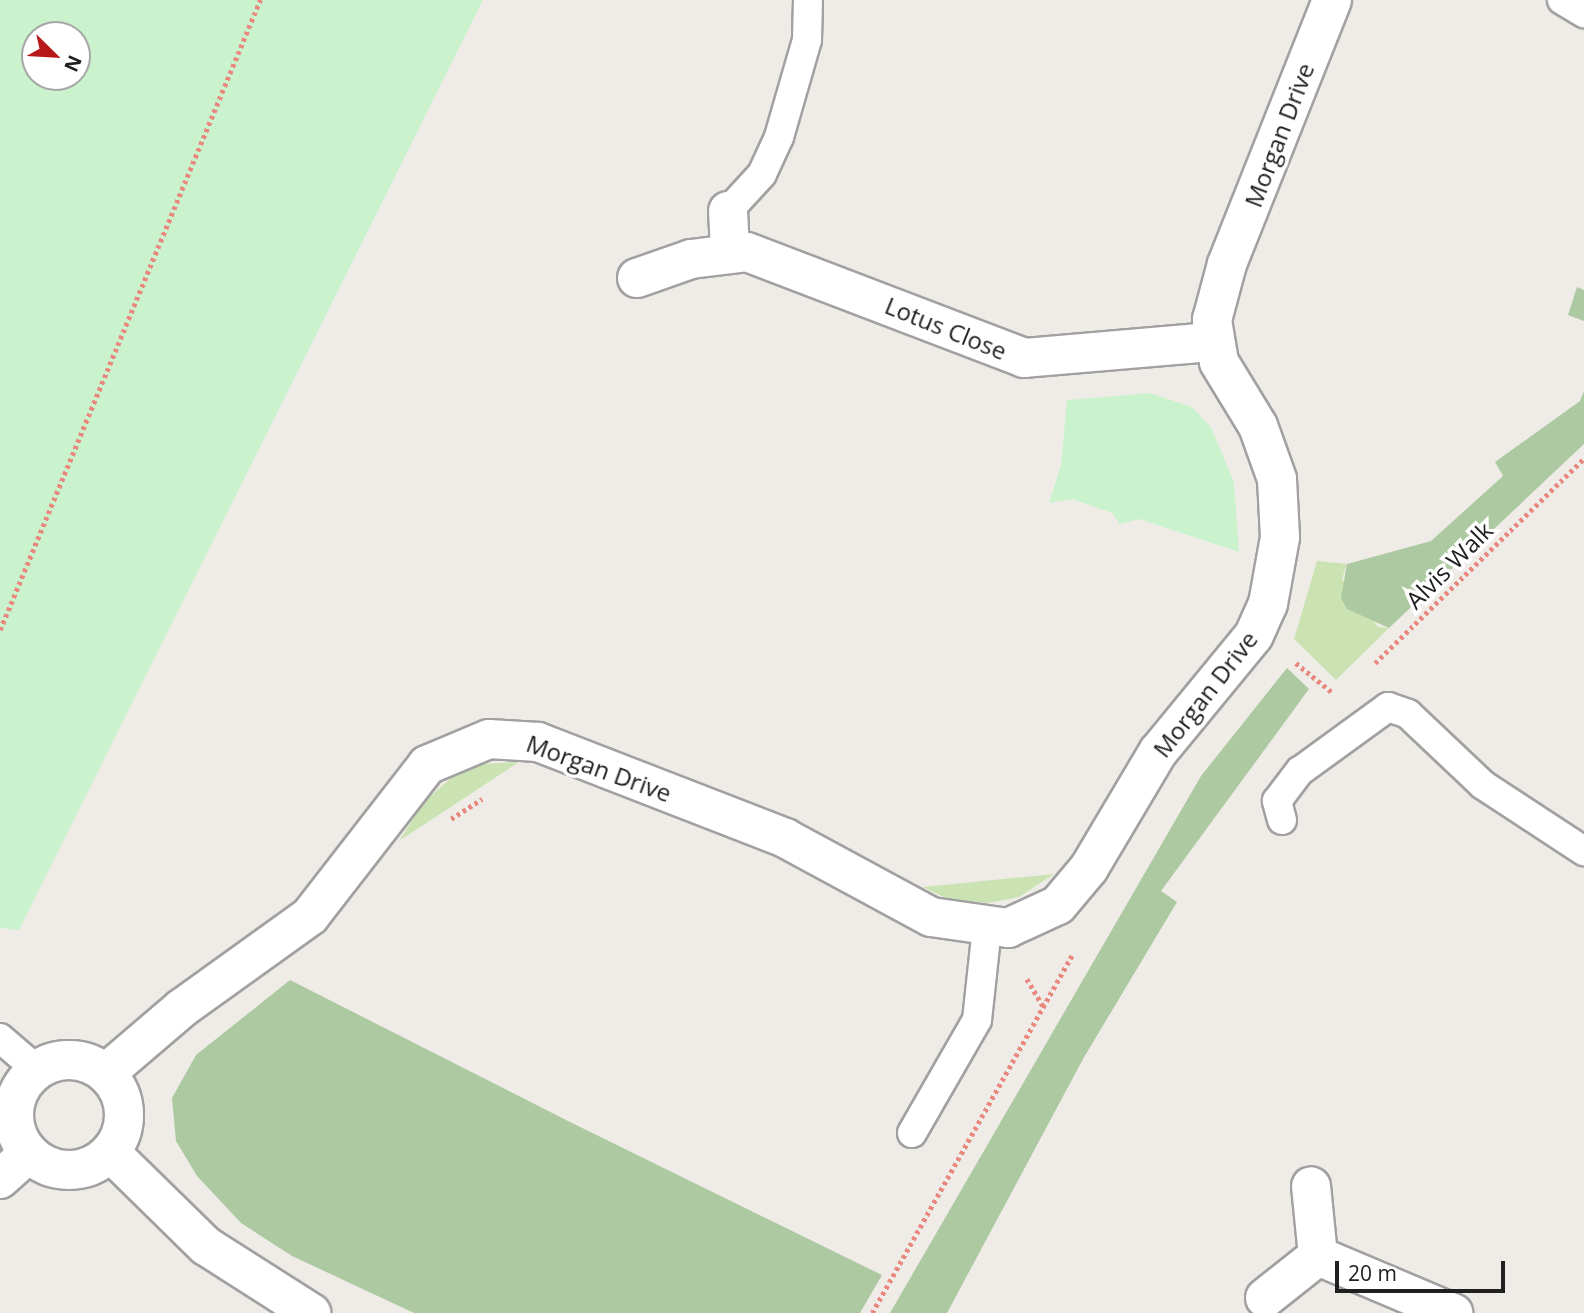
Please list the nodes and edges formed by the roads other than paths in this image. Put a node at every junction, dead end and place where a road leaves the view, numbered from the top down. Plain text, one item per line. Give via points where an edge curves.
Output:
1 (808, 0) edge
2 (1332, 0) edge
3 (1562, 0) edge
4 (1584, 13) edge
5 (728, 211) joint
6 (730, 250) junction
7 (637, 278) dead end
8 (1212, 342) junction
9 (1282, 820) dead end
10 (1584, 851) edge
11 (987, 928) junction
12 (0, 1038) edge
13 (37, 1069) junction
14 (106, 1073) junction
15 (912, 1133) dead end
16 (111, 1153) junction
17 (14, 1166) edge
18 (1311, 1186) dead end
19 (1318, 1256) junction
20 (1265, 1298) dead end
21 (310, 1313) edge
22 (1453, 1313) edge

1 - 5 lane via 807,40 779,137 762,174
2 - 8 street, Morgan Drive via 1227,264
3 - 4 lane
5 - 6 street
6 - 7 street, Lotus Close
6 - 8 street, Lotus Close via 792,264 1024,358
8 - 11 street, Morgan Drive via 1227,380 1258,426 1277,479 1276,574 1254,635 1158,751 1070,895 1027,923
9 - 10 lane via 1277,801 1300,771 1388,707 1408,714 1483,785
11 - 14 street, Morgan Drive via 931,917 785,838 538,742 489,739 451,750 418,774 310,916 182,1008
11 - 15 lane via 977,1020
12 - 13 lane
13 - 14 street via 64,1059
13 - 17 street via 13,1105
14 - 16 street via 120,1094 125,1122
16 - 17 street via 84,1170
16 - 21 street via 206,1246
18 - 19 street
19 - 20 street
19 - 22 street

